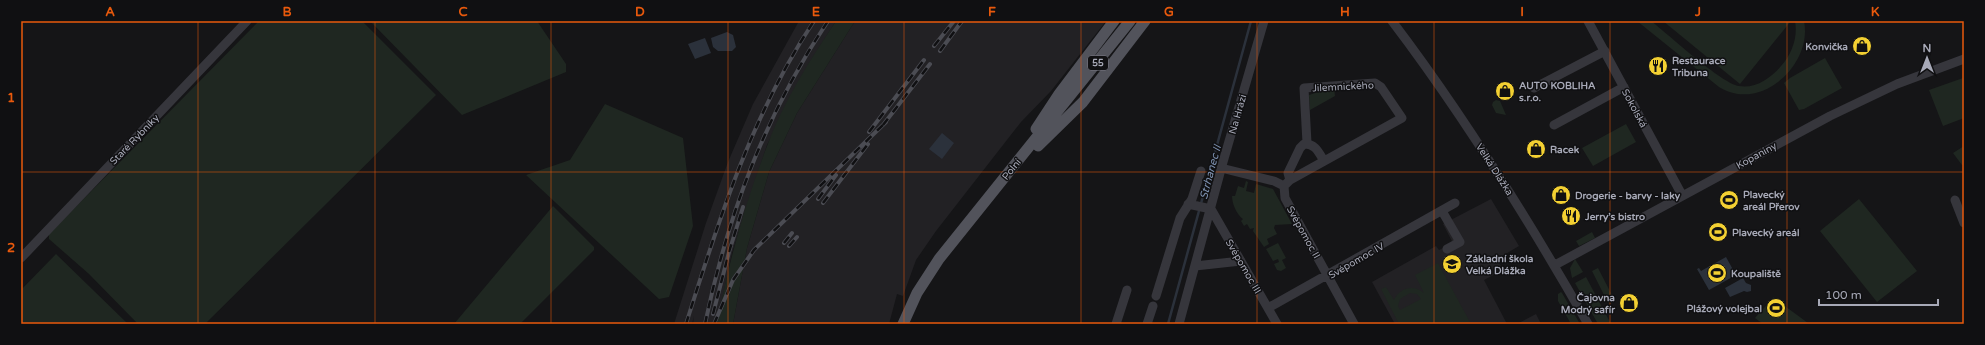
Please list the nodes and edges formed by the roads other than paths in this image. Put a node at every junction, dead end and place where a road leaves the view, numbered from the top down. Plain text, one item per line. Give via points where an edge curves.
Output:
1 (247, 21) edge
2 (1114, 21) edge
3 (1130, 21) edge
4 (1145, 21) edge
5 (1264, 21) edge
6 (1392, 21) edge
7 (1588, 21) edge
8 (1605, 52) junction
9 (1964, 59) edge
10 (1534, 88) dead end
11 (1624, 88) junction
12 (1554, 125) dead end
13 (1307, 143) junction
14 (1324, 161) junction
15 (1221, 168) junction
16 (1201, 171) dead end
17 (1003, 179) junction
18 (1287, 182) junction
19 (1682, 195) junction
20 (1955, 200) dead end
21 (1455, 203) dead end
22 (1200, 206) junction
23 (1442, 211) junction
24 (1964, 223) edge
25 (1446, 249) dead end
26 (21, 258) edge
27 (1241, 261) junction
28 (1555, 265) junction
29 (1194, 266) junction
30 (1328, 276) junction
31 (1127, 290) dead end
32 (1156, 296) dead end
33 (1153, 306) dead end
34 (1268, 308) junction
35 (903, 324) edge
36 (1116, 324) edge
37 (1147, 324) edge
38 (1179, 324) edge
39 (1277, 324) edge
40 (1354, 324) edge
41 (1588, 324) edge

1 - 26 street, Staré Rybníky
2 - 17 main road via 1059,94
3 - 17 main road, Polní / 55
4 - 17 main road via 1083,102
5 - 15 street, Na Hrázi
6 - 28 street, Velká Dlážka via 1477,141
7 - 8 street, Sokolská
8 - 10 street
8 - 11 street, Sokolská
9 - 19 street, Kopaniny via 1915,76 1860,100
11 - 12 street
11 - 19 street, Sokolská
13 - 14 street via 1315,148
13 - 14 street, Jilemnického via 1304,88 1371,82 1381,86 1402,118
13 - 18 street via 1301,146 1293,161
14 - 18 street, Jilemnického
15 - 18 street
15 - 22 street, Na Hrázi
16 - 22 street, Na Hrázi via 1192,199
17 - 35 main road, Polní / 55 via 931,270
18 - 30 street, Svépomoc II via 1285,198
19 - 28 street, Kopaniny
20 - 24 street
21 - 23 street, Svépomoc IV
22 - 27 street, Svépomoc III
22 - 29 street, Na Hrázi
22 - 32 street, Na Hrázi via 1180,218
23 - 25 street via 1460,242
23 - 30 street, Svépomoc IV
27 - 29 street
27 - 34 street, Svépomoc III
28 - 41 street, Velká Dlážka
29 - 38 street, Na Hrázi
30 - 34 street, Svépomoc IV
30 - 40 street, Svépomoc II
31 - 36 street
33 - 37 street
34 - 39 street, Svépomoc III

